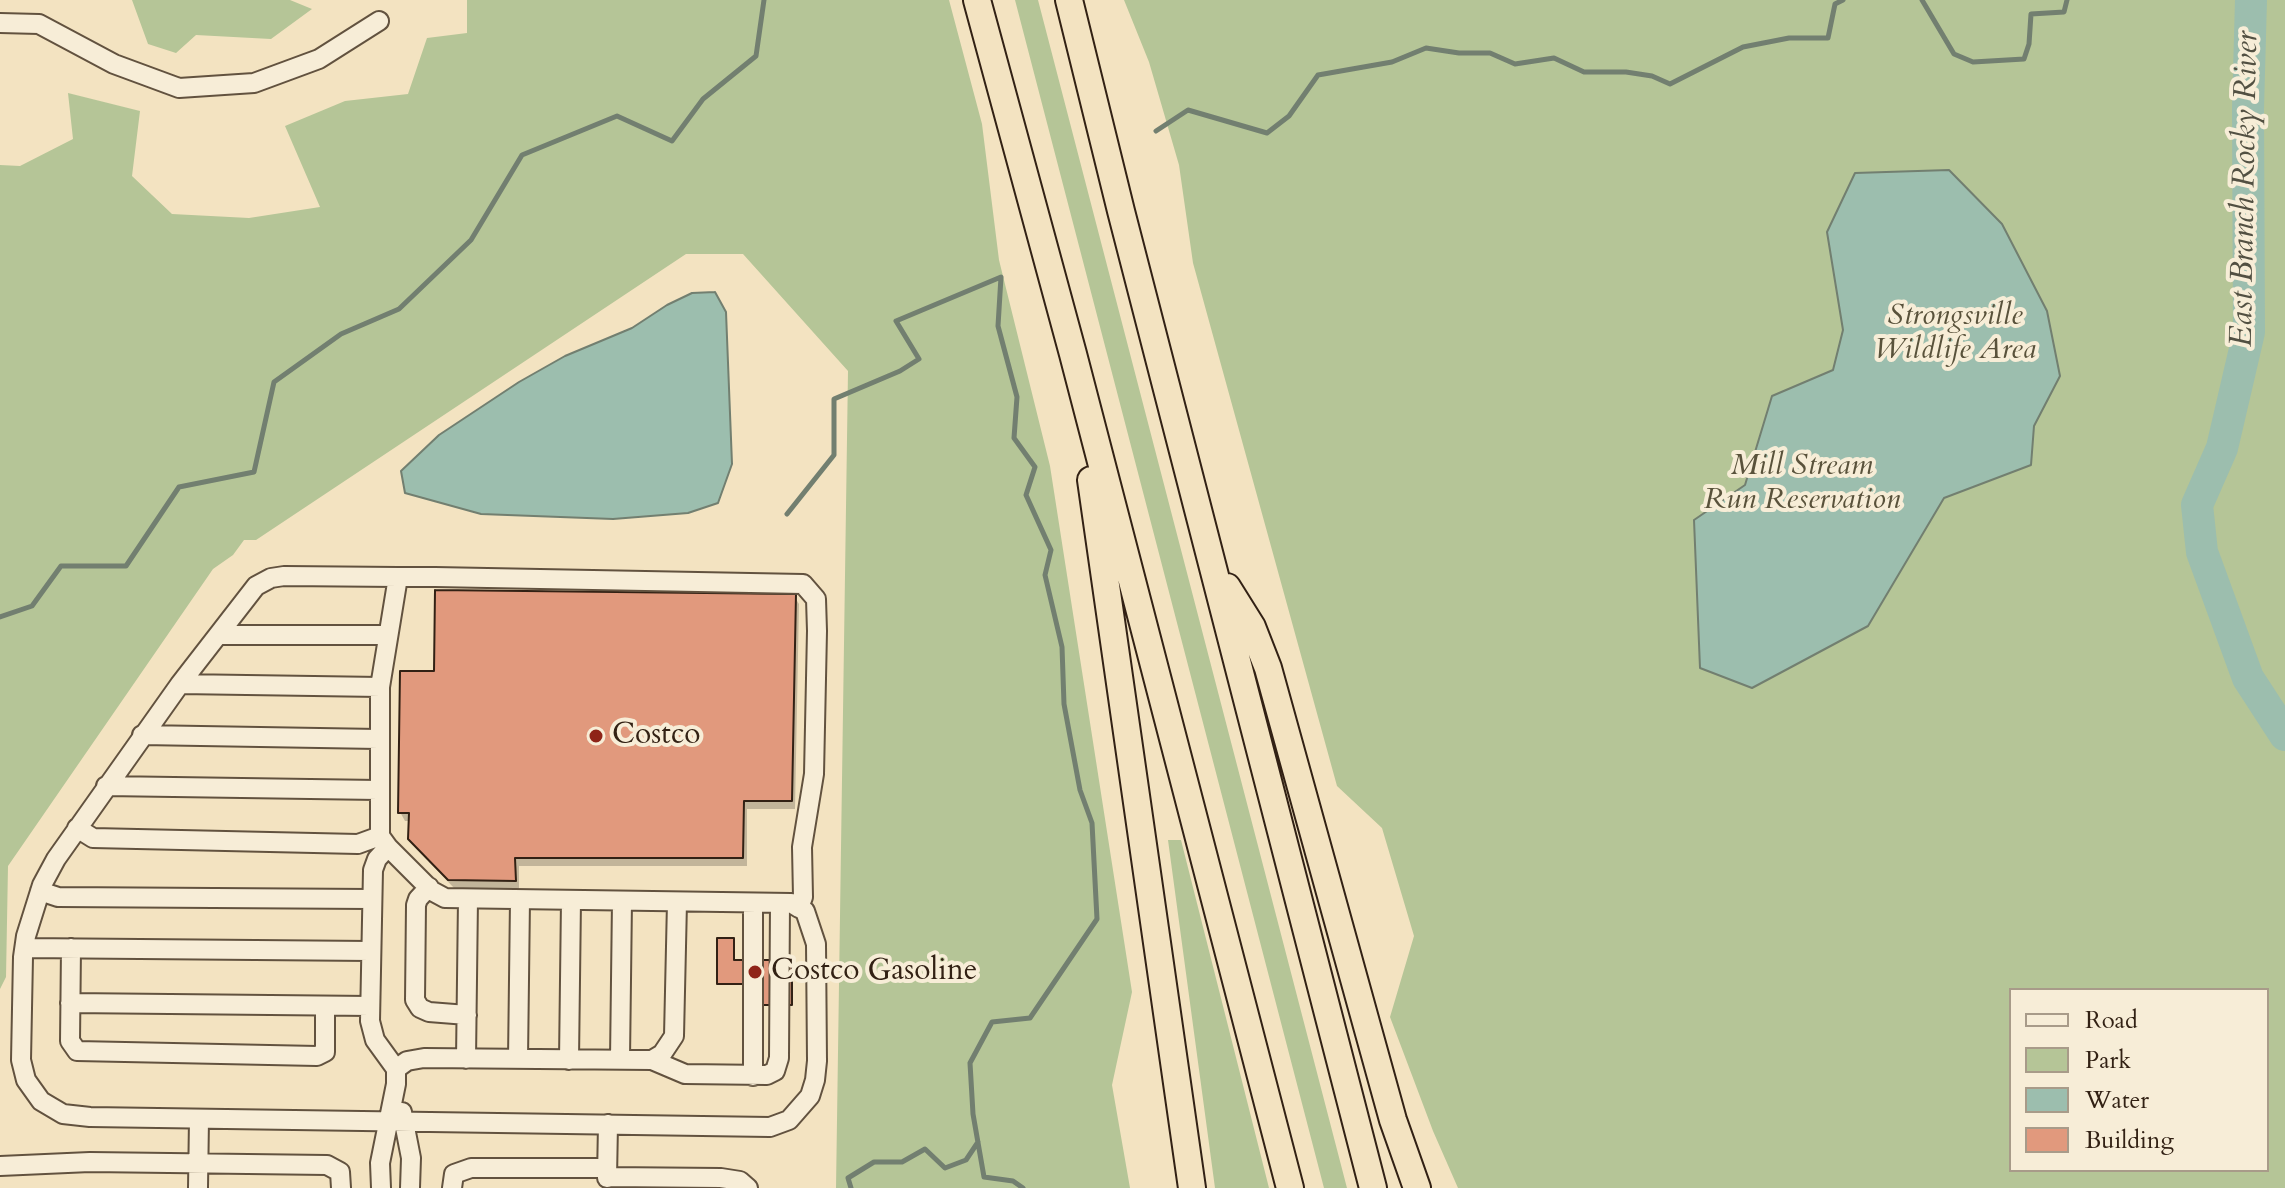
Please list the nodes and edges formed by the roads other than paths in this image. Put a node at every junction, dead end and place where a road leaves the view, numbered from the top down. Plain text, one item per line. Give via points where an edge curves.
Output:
1 (977, 0) edge
2 (1069, 0) edge
3 (379, 21) dead end
4 (0, 23) edge
5 (1073, 354) junction
6 (1212, 562) junction
7 (398, 577) junction
8 (219, 635) junction
9 (388, 635) junction
10 (180, 684) junction
11 (380, 687) junction
12 (142, 735) junction
13 (378, 739) junction
14 (106, 786) junction
15 (378, 790) junction
16 (77, 828) junction
17 (384, 842) junction
18 (429, 887) junction
19 (40, 891) junction
20 (370, 899) junction
21 (468, 899) junction
22 (520, 900) junction
23 (571, 900) junction
24 (622, 901) junction
25 (677, 902) junction
26 (753, 903) junction
27 (780, 903) junction
28 (799, 908) junction
29 (25, 948) junction
30 (71, 948) junction
31 (370, 951) junction
32 (70, 1003) junction
33 (325, 1006) junction
34 (370, 1006) junction
35 (467, 1015) junction
36 (466, 1059) junction
37 (518, 1059) junction
38 (620, 1059) junction
39 (569, 1060) junction
40 (652, 1060) junction
41 (396, 1076) junction
42 (753, 1076) junction
43 (199, 1119) junction
44 (397, 1122) junction
45 (608, 1124) junction
46 (199, 1162) junction
47 (0, 1166) edge
48 (607, 1178) edge
49 (198, 1188) edge
50 (341, 1188) edge
51 (381, 1188) edge
52 (410, 1188) edge
53 (452, 1188) edge
54 (748, 1188) edge
55 (1192, 1188) edge
56 (1290, 1188) edge
57 (1373, 1188) edge
58 (1417, 1188) edge

1 - 5 highway
2 - 6 highway
3 - 4 street via 319,59 254,83 179,88 114,64 39,24
5 - 55 highway
5 - 56 highway
6 - 57 highway
6 - 58 highway via 1252,627 1268,668 1393,1120
7 - 8 street via 271,578 256,586
7 - 9 street
7 - 28 street via 796,583 808,588 817,607 814,774
8 - 9 street
8 - 10 street
9 - 11 street
10 - 11 street
10 - 12 street
11 - 13 street
12 - 13 street
12 - 14 street
13 - 15 street
14 - 15 street
14 - 16 street
15 - 17 street
16 - 17 street via 93,838
16 - 19 street
17 - 18 street
17 - 20 street via 373,870
18 - 21 street via 445,898
18 - 35 street via 416,905 415,1000 429,1012
19 - 20 street via 58,897
19 - 29 street
20 - 31 street
21 - 22 street
21 - 35 street
22 - 23 street
22 - 37 street
23 - 24 street
23 - 39 street
24 - 25 street
24 - 38 street
25 - 26 street
25 - 40 street via 674,1036
26 - 27 street
26 - 42 street
27 - 28 street
27 - 42 street via 779,1058 775,1071
28 - 45 street via 805,911 816,944 817,1046 815,1080 800,1110 770,1127
29 - 30 street
29 - 43 street via 21,1060 26,1080 41,1101 75,1116
30 - 31 street
30 - 32 street
31 - 34 street
32 - 33 street
32 - 33 street via 70,1041 77,1051 317,1056 325,1052
33 - 34 street
34 - 41 street via 375,1040
35 - 36 street
36 - 37 street
36 - 41 street via 407,1061
37 - 39 street
38 - 39 street
38 - 40 street
40 - 42 street via 685,1074
41 - 44 street
43 - 44 street
43 - 46 street
44 - 45 street
44 - 51 street via 380,1163
44 - 52 street via 411,1158
45 - 48 street
46 - 47 street
46 - 49 street
46 - 50 street via 327,1165 340,1172
48 - 53 street via 471,1168 454,1174
48 - 54 street via 721,1178

